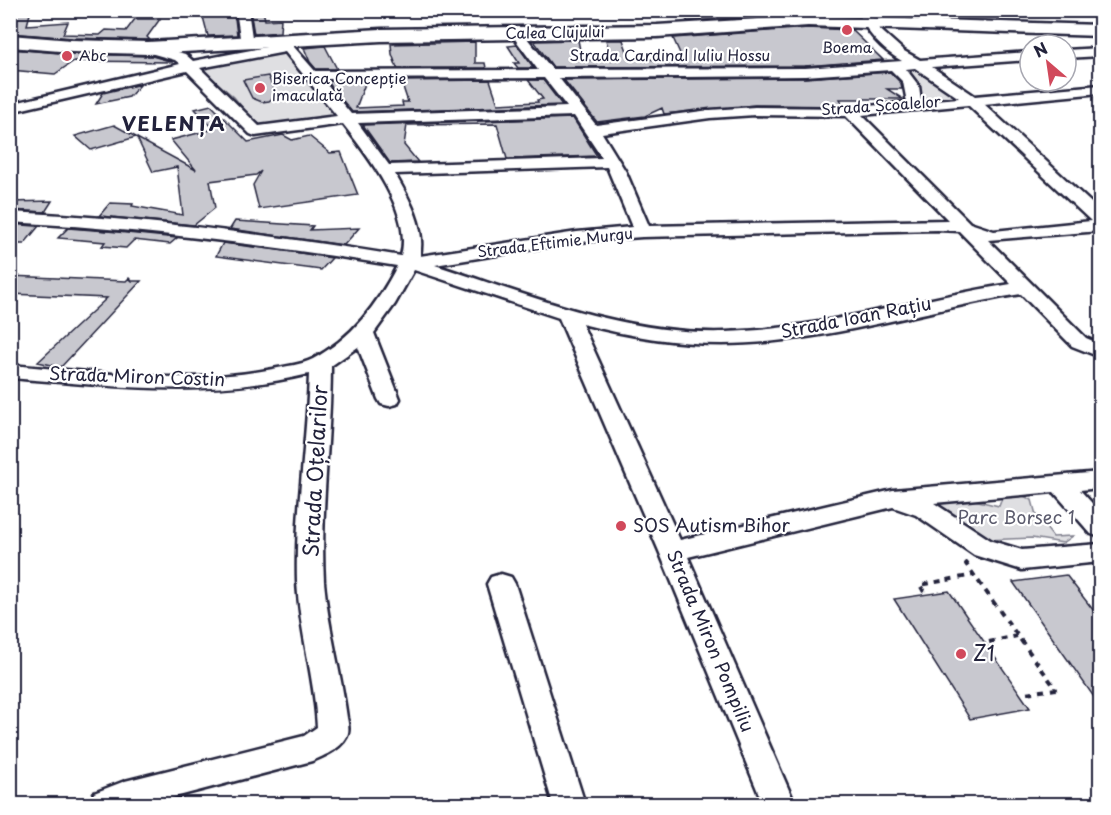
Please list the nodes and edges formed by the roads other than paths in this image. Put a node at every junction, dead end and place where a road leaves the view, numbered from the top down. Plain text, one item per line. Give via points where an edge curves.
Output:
1 (242, 10) edge
2 (834, 10) edge
3 (1077, 10) edge
4 (866, 16) edge
5 (778, 23) junction
6 (1101, 25) edge
7 (1101, 31) edge
8 (518, 34) junction
9 (10, 41) edge
10 (247, 44) junction
11 (288, 44) junction
12 (215, 45) junction
13 (148, 48) junction
14 (1101, 52) edge
15 (1078, 53) edge
16 (1018, 57) edge
17 (896, 60) junction
18 (184, 62) junction
19 (918, 64) junction
20 (546, 73) junction
21 (310, 75) junction
22 (1101, 89) edge
23 (970, 99) junction
24 (914, 104) junction
25 (10, 108) edge
26 (578, 111) junction
27 (850, 112) junction
28 (345, 118) junction
29 (591, 130) junction
30 (613, 162) junction
31 (384, 170) junction
32 (10, 217) edge
33 (1101, 220) edge
34 (962, 226) junction
35 (1101, 226) edge
36 (642, 232) junction
37 (410, 263) junction
38 (1024, 288) junction
39 (567, 313) junction
40 (363, 332) junction
41 (1101, 351) edge
42 (321, 364) junction
43 (10, 371) edge
44 (389, 399) dead end
45 (1101, 480) edge
46 (1061, 485) junction
47 (892, 498) junction
48 (1101, 528) edge
49 (672, 551) junction
50 (1101, 553) edge
51 (501, 584) dead end
52 (106, 804) edge
53 (569, 804) edge
54 (779, 804) edge

1 - 10 street
2 - 5 lane
3 - 6 main road
4 - 5 main road, Calea Clujului
4 - 7 main road, Calea Clujului
4 - 17 street
5 - 8 main road, Calea Clujului
8 - 11 main road, Calea Clujului via 381,35
8 - 20 street
9 - 13 main road, Calea Clujului
10 - 11 main road, Calea Clujului
10 - 12 main road, Calea Clujului
11 - 18 street
11 - 21 street, Strada Miron Costin
12 - 13 main road, Calea Clujului
12 - 18 street via 196,50
13 - 18 street
14 - 15 street
16 - 19 street, Strada Cardinal Iuliu Hossu
17 - 19 street, Strada Cardinal Iuliu Hossu
17 - 20 street, Strada Cardinal Iuliu Hossu via 806,72
17 - 24 street via 913,83
18 - 25 street
18 - 28 street via 255,131
19 - 23 street
20 - 21 street, Strada Cardinal Iuliu Hossu
20 - 26 street
21 - 28 street, Strada Miron Costin
22 - 23 street, Strada Școalelor
23 - 24 street, Strada Școalelor
23 - 33 street
24 - 27 street, Strada Școalelor
26 - 28 street
26 - 29 street
27 - 29 street, Strada Școalelor via 710,114
27 - 34 street
28 - 31 street, Strada Miron Costin
29 - 30 street
30 - 31 street
30 - 36 street
31 - 37 street, Strada Miron Costin via 405,211 412,237
32 - 37 street, Strada Eftimie Murgu via 110,222
34 - 35 street, Strada Eftimie Murgu via 1006,236
34 - 36 street, Strada Eftimie Murgu
34 - 38 street
36 - 37 street, Strada Eftimie Murgu via 577,237
37 - 39 street, Strada Ioan Rațiu
37 - 40 street, Strada Miron Costin via 383,310
38 - 39 street, Strada Ioan Rațiu via 959,297 817,329 723,338 679,337
38 - 41 street via 1079,342
39 - 49 street, Strada Miron Pompiliu
40 - 42 street, Strada Miron Costin
40 - 44 street
42 - 43 street, Strada Miron Costin via 264,379 221,383
42 - 52 street, Strada Oțelarilor via 310,514 313,611 333,715 333,734 312,747
45 - 46 street
46 - 47 street
46 - 48 street
47 - 49 street
47 - 50 street via 925,509 982,548 1022,560
49 - 54 street, Strada Miron Pompiliu
51 - 53 street

